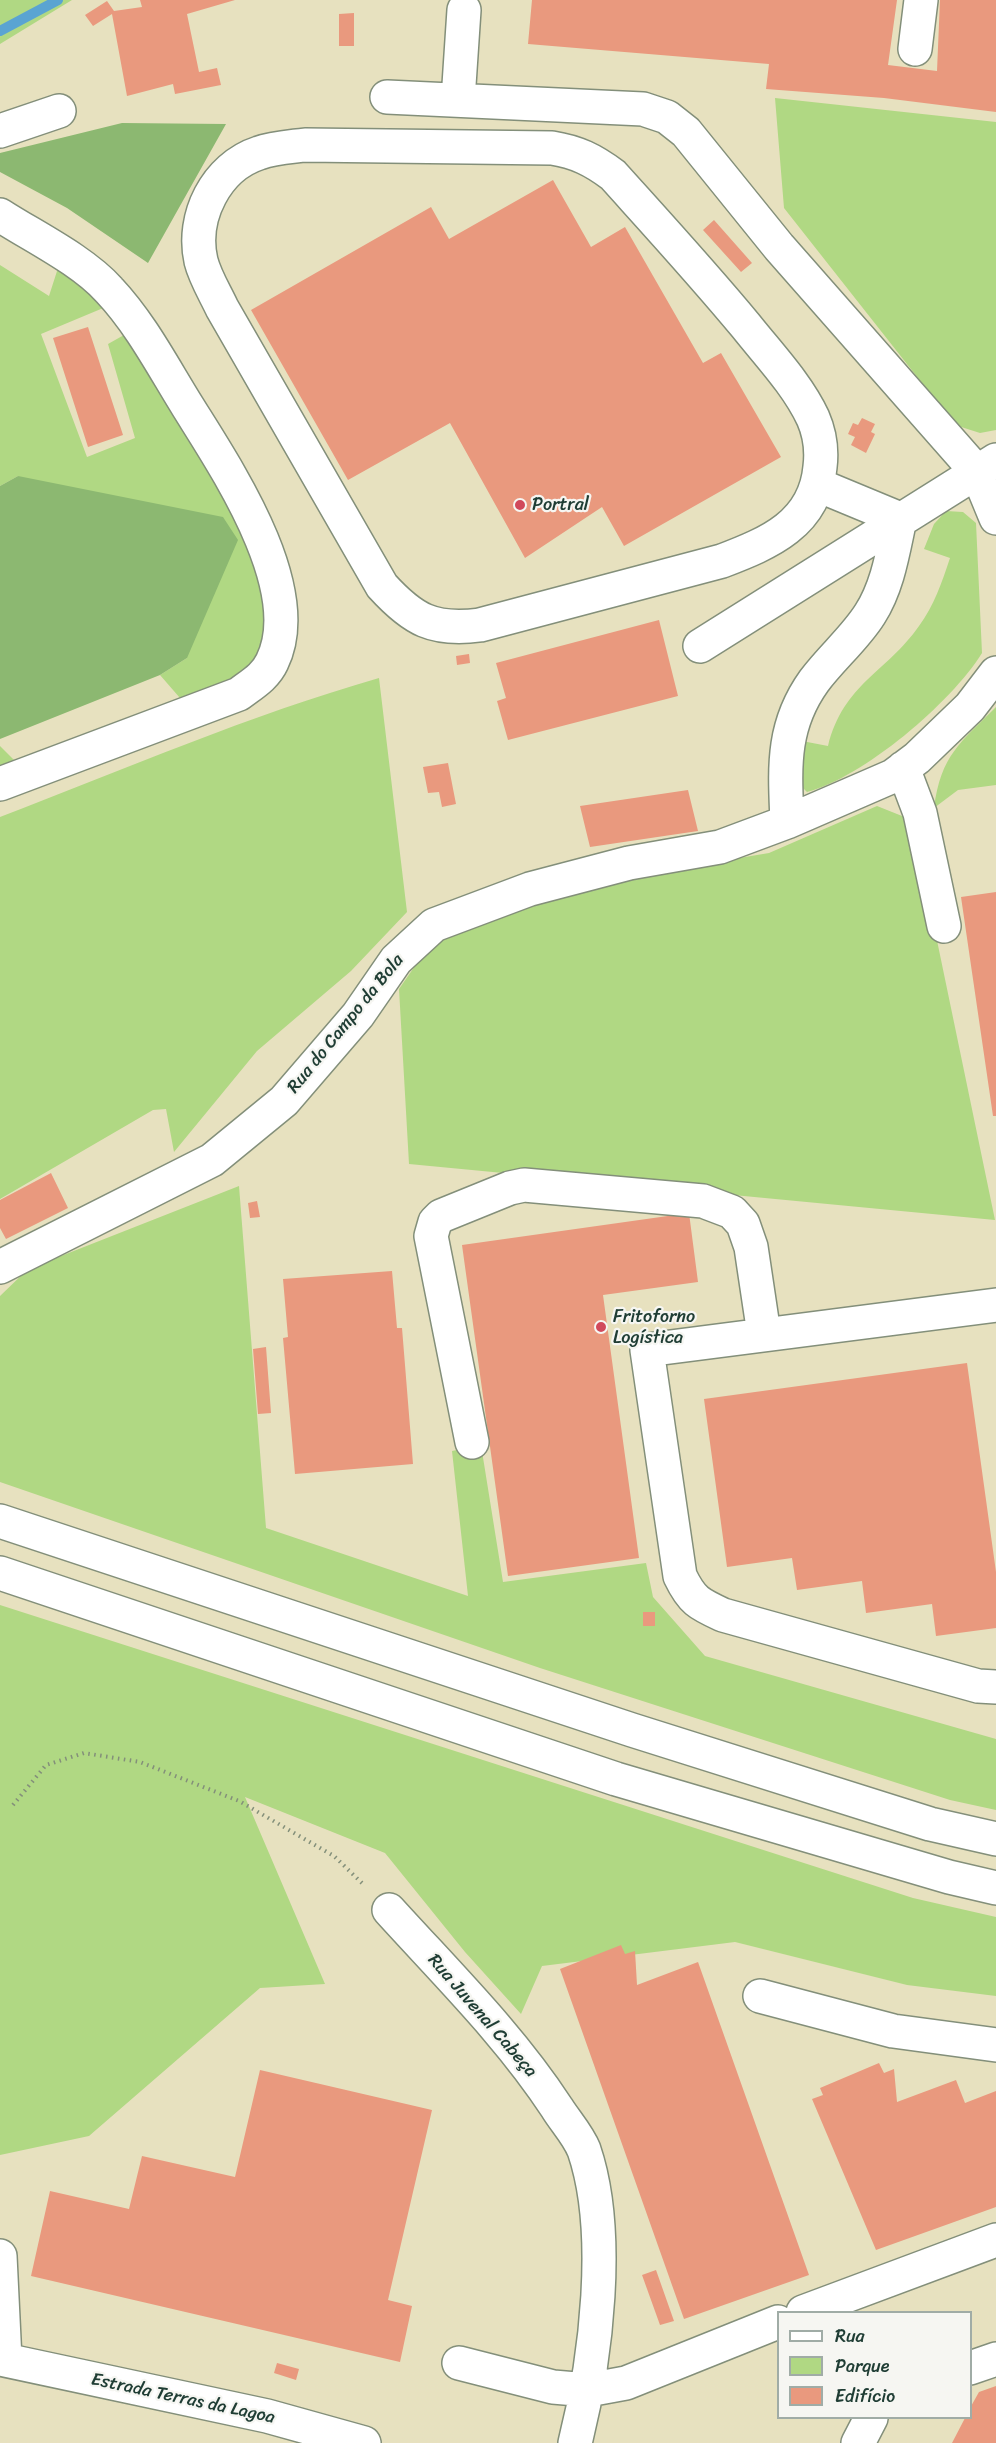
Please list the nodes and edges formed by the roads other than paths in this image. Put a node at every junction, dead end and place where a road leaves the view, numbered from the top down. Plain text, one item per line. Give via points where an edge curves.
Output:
1 (921, 0) edge
2 (464, 10) dead end
3 (915, 49) dead end
4 (387, 97) dead end
5 (458, 100) junction
6 (59, 111) dead end
7 (0, 131) edge
8 (0, 215) edge
9 (987, 466) edge
10 (818, 485) junction
11 (996, 518) edge
12 (900, 519) junction
13 (700, 646) dead end
14 (996, 673) edge
15 (903, 768) junction
16 (0, 784) edge
17 (787, 822) junction
18 (944, 926) dead end
19 (0, 1267) edge
20 (996, 1305) edge
21 (764, 1334) junction
22 (472, 1442) dead end
23 (0, 1521) edge
24 (0, 1573) edge
25 (996, 1687) edge
26 (996, 1839) edge
27 (996, 1888) edge
28 (389, 1910) road end
29 (760, 1996) dead end
30 (996, 2045) edge
31 (996, 2240) edge
32 (0, 2256) edge
33 (808, 2311) edge
34 (777, 2322) edge
35 (3, 2359) edge
36 (996, 2360) edge
37 (459, 2363) dead end
38 (972, 2367) edge
39 (588, 2390) junction
40 (871, 2419) edge
41 (364, 2443) edge
42 (575, 2443) edge
43 (858, 2443) edge

1 - 3 street
2 - 5 street
4 - 5 street
5 - 9 street via 643,109 667,117 686,132 779,247
6 - 7 street
8 - 16 street via 108,288 135,322 257,526 276,579 280,608 272,661 262,676 239,694
9 - 11 street
9 - 12 street
10 - 10 street via 822,450 814,419 794,386 621,184 593,159 552,148 305,145 259,153 230,168 211,192 200,225 201,261 222,308 382,586 401,608 424,621 452,628 480,625 722,561 760,547 787,530 807,508
10 - 12 street
12 - 13 street
12 - 17 street via 885,585 870,615 813,682 795,718 784,755
14 - 15 street, Rua do Campo da Bola via 970,707
15 - 17 street, Rua do Campo da Bola via 893,776
15 - 18 street via 920,813
17 - 19 street, Rua do Campo da Bola via 720,847 629,863 530,889 434,925 396,960 358,1015 284,1101 212,1160
20 - 21 street
21 - 22 street via 751,1247 742,1224 732,1212 703,1201 524,1185 510,1188 441,1216 431,1236
21 - 25 street via 647,1350 680,1576 688,1594 723,1615 978,1686
23 - 26 street via 643,1734 930,1824
24 - 27 street via 616,1779
28 - 39 street, Rua Juvenal Cabeça via 530,2068 583,2148 595,2194 599,2269
29 - 30 street via 893,2031
31 - 33 street
32 - 35 street
34 - 39 street via 626,2383
35 - 41 street, Estrada Terras da Lagoa via 267,2416
36 - 38 street
37 - 39 street via 553,2387
39 - 42 street, Rua Juvenal Cabeça
40 - 43 street

